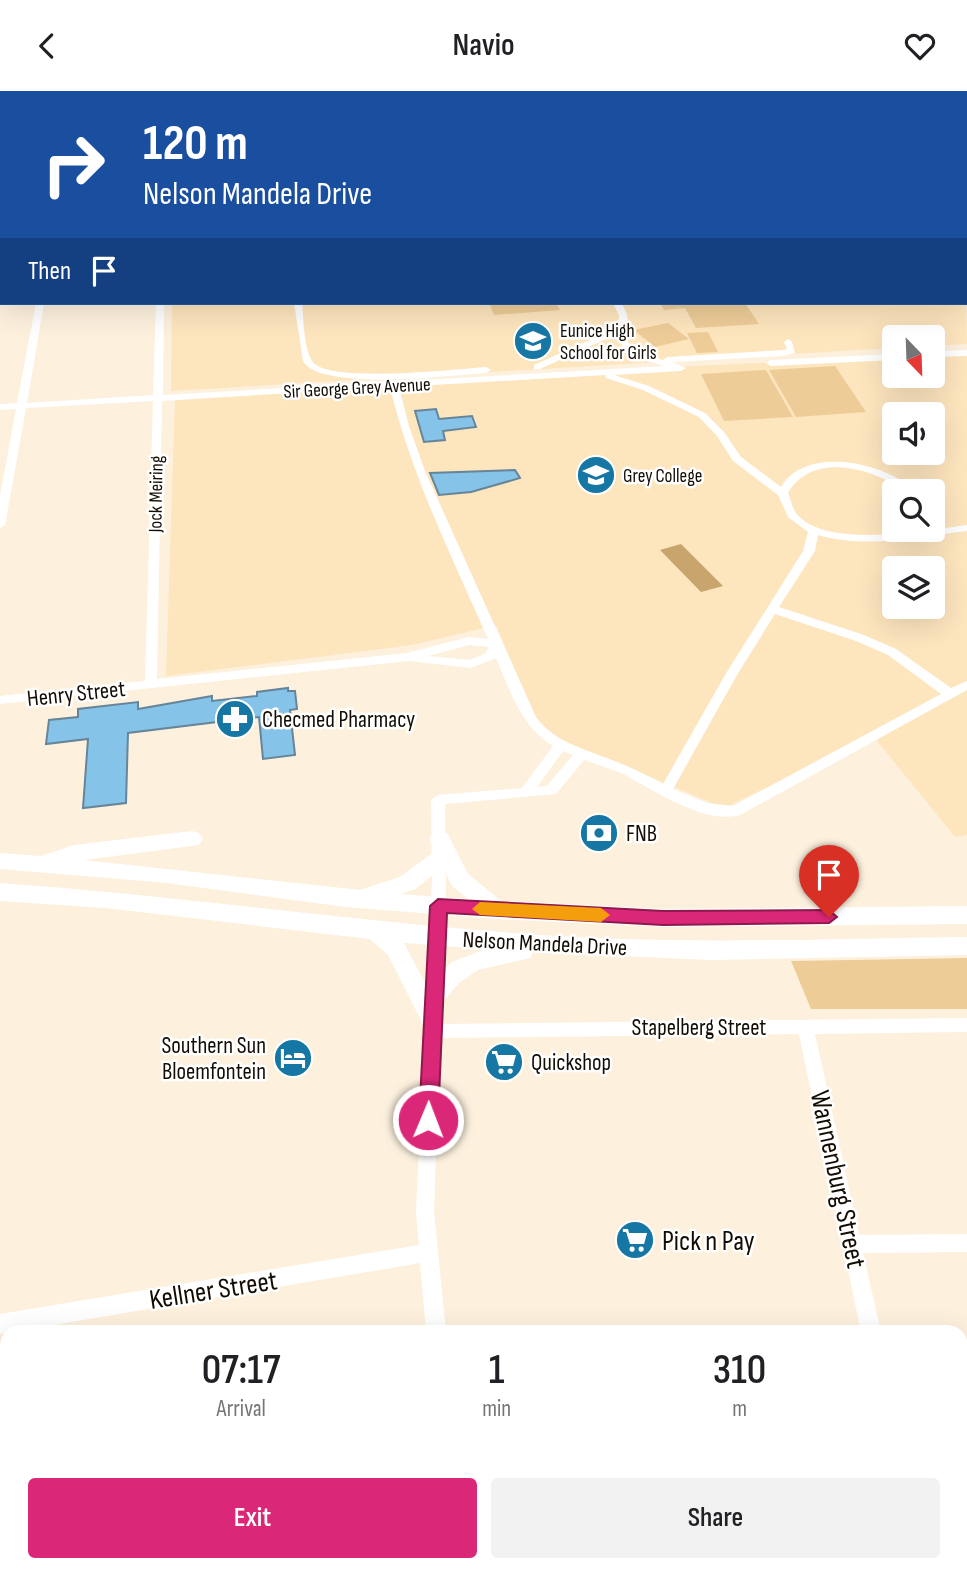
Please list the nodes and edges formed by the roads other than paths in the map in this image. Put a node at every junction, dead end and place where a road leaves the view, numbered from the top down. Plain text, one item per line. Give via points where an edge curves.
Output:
1 (40, 305) edge
2 (160, 305) edge
3 (298, 305) edge
4 (618, 305) edge
5 (623, 328) junction
6 (788, 342) dead end
7 (967, 353) edge
8 (945, 354) edge
9 (882, 357) edge
10 (654, 361) junction
11 (537, 367) junction
12 (681, 368) junction
13 (586, 373) junction
14 (24, 379) junction
15 (394, 385) junction
16 (157, 398) junction
17 (19, 405) junction
18 (0, 406) edge
19 (50, 406) junction
20 (0, 413) edge
21 (753, 472) junction
22 (796, 475) junction
23 (891, 479) edge
24 (783, 493) junction
25 (0, 525) edge
26 (967, 528) edge
27 (814, 529) junction
28 (945, 530) edge
29 (843, 538) junction
30 (882, 538) edge
31 (809, 551) junction
32 (773, 609) junction
33 (496, 644) junction
34 (407, 657) junction
35 (481, 661) junction
36 (510, 676) junction
37 (151, 685) junction
38 (967, 685) edge
39 (950, 694) junction
40 (0, 700) edge
41 (561, 745) junction
42 (582, 753) junction
43 (527, 791) junction
44 (665, 791) junction
45 (192, 839) dead end
46 (440, 849) junction
47 (0, 861) edge
48 (42, 864) junction
49 (0, 892) edge
50 (346, 898) junction
51 (438, 906) junction
52 (496, 910) junction
53 (967, 915) edge
54 (375, 930) junction
55 (436, 937) junction
56 (555, 945) junction
57 (967, 946) edge
58 (432, 1016) junction
59 (967, 1025) edge
60 (806, 1027) junction
61 (967, 1243) edge
62 (854, 1244) junction
63 (427, 1253) junction
64 (0, 1324) edge
65 (435, 1325) edge
66 (870, 1325) edge

1 - 14 street
2 - 16 street, Jock Meiring
3 - 11 street via 308,362 314,370 330,376
4 - 5 street
5 - 10 street via 624,344
5 - 11 street
6 - 10 street via 793,349 783,353
7 - 8 street
9 - 12 street, Sir George Grey Avenue
10 - 11 street
10 - 12 street
12 - 13 street, Sir George Grey Avenue
13 - 15 street, Sir George Grey Avenue
13 - 21 street via 634,383 689,407 711,422 737,459
14 - 17 street
14 - 19 street via 33,402
15 - 16 street, Sir George Grey Avenue
15 - 33 street via 413,453
16 - 19 street, Sir George Grey Avenue
16 - 37 street, Jock Meiring
17 - 18 street, Sir George Grey Avenue
17 - 19 street, Sir George Grey Avenue
17 - 20 street, Sir George Grey Avenue
17 - 25 street
21 - 22 street
21 - 24 street
22 - 23 street via 816,467 855,466
22 - 24 street
24 - 27 street via 790,512
26 - 28 street
27 - 29 street
27 - 31 street
29 - 30 street
29 - 31 street
31 - 32 street
32 - 39 street via 892,652
32 - 44 street
33 - 34 street via 469,641
33 - 35 street
33 - 36 street
34 - 35 street
34 - 37 street, Henry Street
35 - 36 street
36 - 41 street via 531,721
37 - 40 street, Henry Street
38 - 39 street
39 - 44 street via 743,809 716,811
41 - 42 street
41 - 43 street
42 - 43 street via 551,790
42 - 44 street
43 - 46 street via 438,800
45 - 48 highway via 74,853
46 - 50 highway via 407,883
46 - 51 street
46 - 52 highway via 460,880
47 - 48 highway, Nelson Mandela Drive
48 - 50 highway, Nelson Mandela Drive
49 - 54 highway, Nelson Mandela Drive via 171,905
50 - 51 highway, Nelson Mandela Drive
51 - 52 highway, Nelson Mandela Drive
51 - 55 street
52 - 53 highway, Nelson Mandela Drive via 663,918
54 - 55 highway, Nelson Mandela Drive
54 - 58 highway via 396,949
55 - 56 highway, Nelson Mandela Drive
55 - 58 street
56 - 57 highway, Nelson Mandela Drive via 710,951
56 - 58 highway via 465,964 445,979
58 - 60 street, Stapelberg Street
58 - 63 street
59 - 60 street, Stapelberg Street
60 - 62 street, Wannenburg Street
61 - 62 street
62 - 66 street, Wannenburg Street
63 - 64 street, Kellner Street
63 - 65 street

